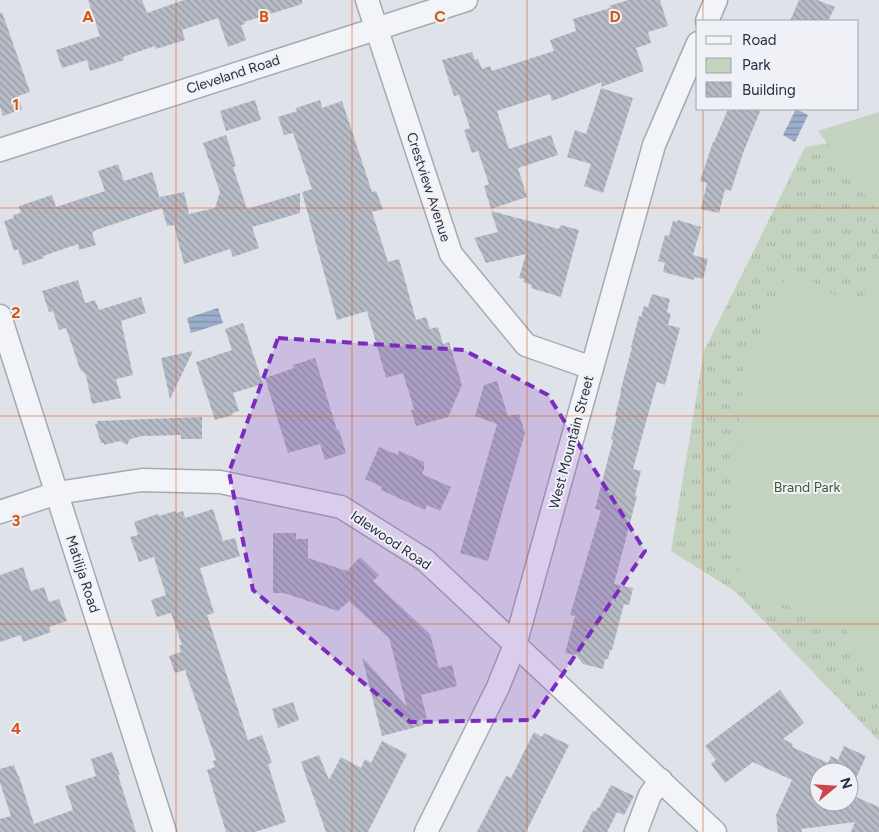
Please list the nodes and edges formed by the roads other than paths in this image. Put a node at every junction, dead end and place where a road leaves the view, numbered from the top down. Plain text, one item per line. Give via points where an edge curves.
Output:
1 (368, 0) edge
2 (466, 0) edge
3 (716, 0) edge
4 (707, 20) edge
5 (376, 28) junction
6 (696, 48) edge
7 (0, 150) edge
8 (0, 316) edge
9 (592, 368) junction
10 (57, 494) junction
11 (0, 512) edge
12 (515, 645) junction
13 (661, 780) junction
14 (165, 832) edge
15 (426, 832) edge
16 (636, 832) edge
17 (715, 832) edge

1 - 5 street, Crestview Avenue
2 - 5 street, Cleveland Road
3 - 4 street
5 - 7 street, Cleveland Road
5 - 9 street, Crestview Avenue via 451,254 526,345
6 - 9 street, West Mountain Street via 654,145
8 - 10 street, Matilija Road
9 - 12 street, West Mountain Street
10 - 11 street, Idlewood Road
10 - 12 street, Idlewood Road via 142,480 220,482 341,507 425,560
10 - 14 street, Matilija Road
12 - 13 street, Idlewood Road
12 - 15 street, West Mountain Street via 498,687
13 - 16 street via 650,795
13 - 17 street, Idlewood Road

